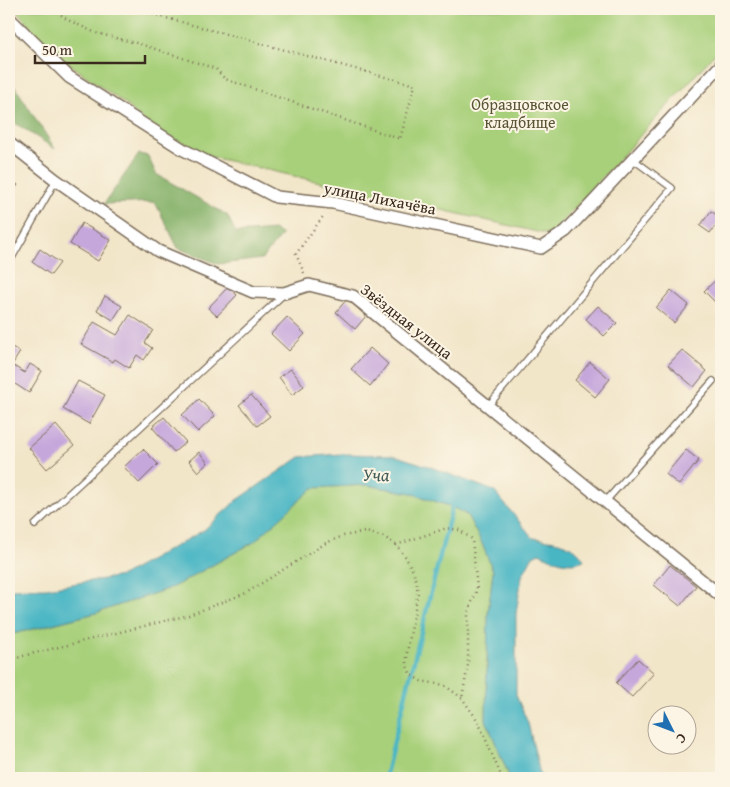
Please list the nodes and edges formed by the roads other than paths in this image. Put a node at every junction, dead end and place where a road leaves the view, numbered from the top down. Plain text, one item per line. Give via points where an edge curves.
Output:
1 (9, 18) edge
2 (721, 65) edge
3 (9, 143) edge
4 (634, 160) junction
5 (56, 180) junction
6 (9, 263) edge
7 (284, 293) junction
8 (713, 381) dead end
9 (488, 407) junction
10 (605, 502) junction
11 (34, 525) dead end
12 (721, 596) edge

1 - 4 street, улица Лихачёва via 69,77 184,150 276,197 332,203 541,248 566,230
2 - 4 street, улица Лихачёва
3 - 5 street, Звёздная улица
4 - 9 lane via 672,188
5 - 6 lane
5 - 7 street, Звёздная улица via 158,251 253,292
7 - 9 street, Звёздная улица via 309,286 353,296
7 - 11 lane
8 - 10 lane
9 - 10 street, Звёздная улица
10 - 12 street, Звёздная улица

